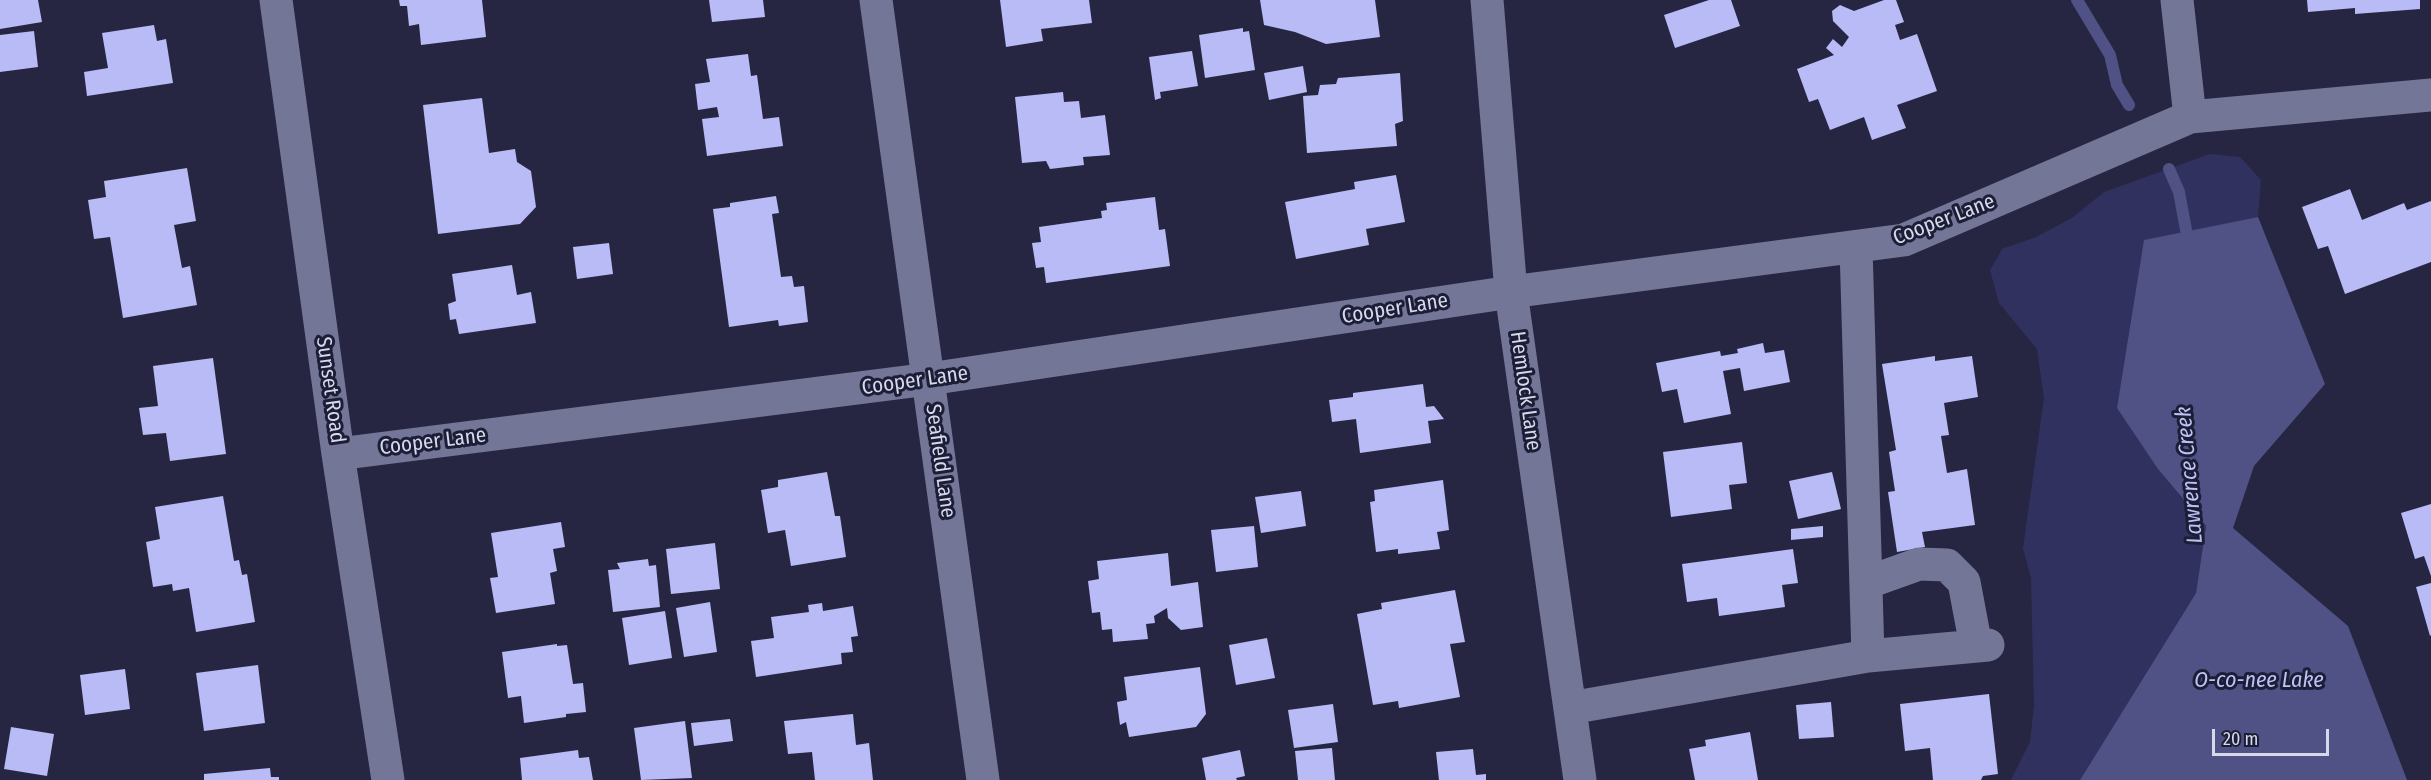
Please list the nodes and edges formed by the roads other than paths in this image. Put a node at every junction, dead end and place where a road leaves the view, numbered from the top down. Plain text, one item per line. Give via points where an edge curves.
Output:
1 (276, 0) edge
2 (876, 0) edge
3 (1487, 0) edge
4 (2177, 0) edge
5 (2431, 95) edge
6 (2190, 117) junction
7 (1856, 247) junction
8 (1511, 292) junction
9 (929, 380) junction
10 (338, 454) junction
11 (1866, 583) junction
12 (1868, 656) junction
13 (1570, 708) junction
14 (388, 780) edge
15 (983, 780) edge
16 (1581, 780) edge

1 - 10 street, Sunset Road
2 - 9 street, Seafield Lane
3 - 8 street, Hemlock Lane
4 - 6 street
5 - 6 street, Cooper Lane
6 - 7 street, Cooper Lane via 1904,240
7 - 8 street, Cooper Lane
7 - 11 street
8 - 9 street, Cooper Lane
8 - 13 street, Hemlock Lane
9 - 10 street, Cooper Lane
9 - 15 street, Seafield Lane
10 - 14 street, Sunset Road
11 - 12 street
11 - 12 street via 1919,564 1947,565 1964,582 1982,645
12 - 13 street
13 - 16 street, Hemlock Lane

